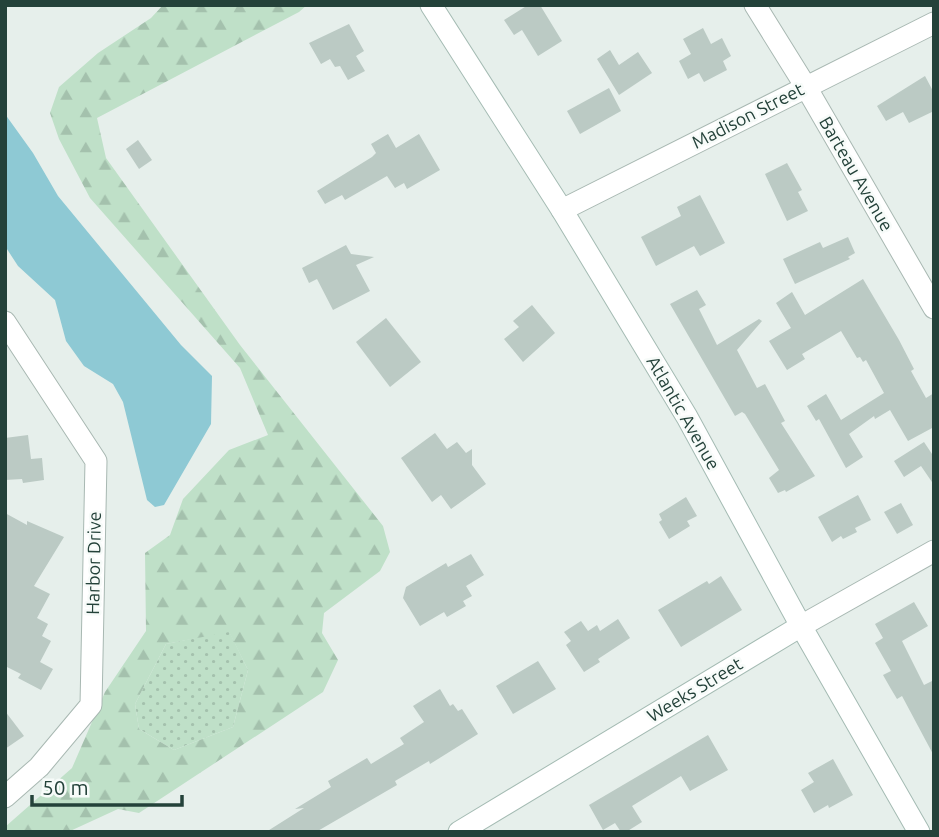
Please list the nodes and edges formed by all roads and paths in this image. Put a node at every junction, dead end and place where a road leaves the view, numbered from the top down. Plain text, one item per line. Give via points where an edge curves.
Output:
1 (431, 5) edge
2 (755, 5) edge
3 (934, 23) edge
4 (806, 87) junction
5 (562, 210) junction
6 (934, 308) edge
7 (5, 322) edge
8 (934, 551) edge
9 (801, 626) junction
10 (5, 797) edge
11 (459, 832) edge
12 (919, 832) edge

1 - 5 street, Atlantic Avenue
2 - 4 street, Barteau Avenue
3 - 4 street, Madison Street
4 - 5 street, Madison Street
4 - 6 street, Barteau Avenue
5 - 9 street, Atlantic Avenue via 687,416
7 - 10 street, Harbor Drive via 96,461 91,705 39,767
8 - 9 street, Weeks Street
9 - 11 street, Weeks Street
9 - 12 street, Atlantic Avenue

